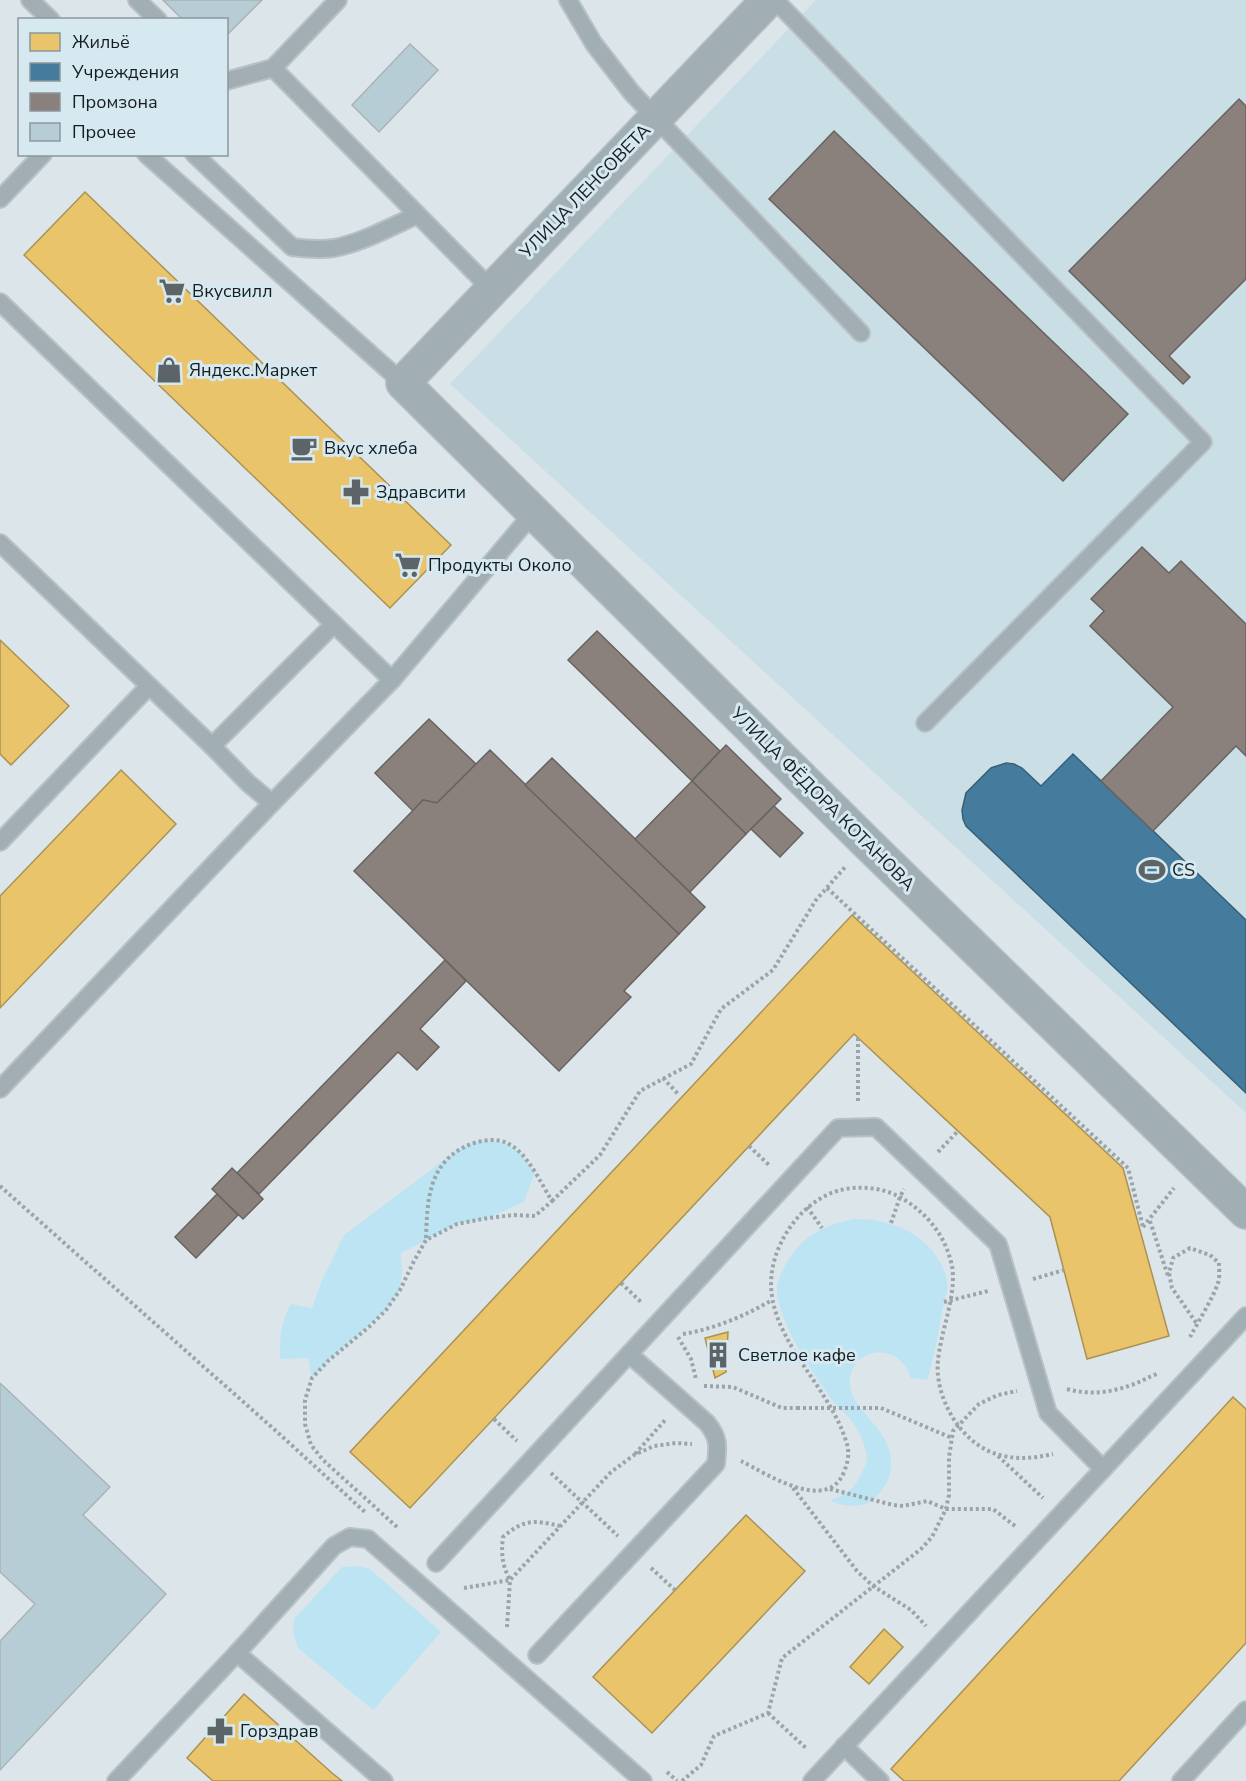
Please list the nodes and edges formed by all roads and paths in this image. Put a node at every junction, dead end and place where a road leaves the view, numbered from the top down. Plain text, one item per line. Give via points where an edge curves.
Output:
1 (30, 0) edge
2 (137, 0) edge
3 (338, 0) edge
4 (568, 0) edge
5 (768, 0) edge
6 (775, 0) edge
7 (49, 18) edge
8 (156, 18) edge
9 (273, 68) junction
10 (228, 80) edge
11 (655, 118) junction
12 (41, 156) edge
13 (149, 156) edge
14 (196, 156) edge
15 (0, 199) edge
16 (417, 215) junction
17 (491, 289) junction
18 (0, 302) edge
19 (861, 333) dead end
20 (403, 383) junction
21 (534, 512) junction
22 (0, 543) edge
23 (334, 624) junction
24 (392, 680) junction
25 (149, 686) junction
26 (925, 723) dead end
27 (212, 746) junction
28 (272, 803) junction
29 (1, 840) edge
30 (867, 843) junction
31 (826, 888) junction
32 (858, 1038) dead end
33 (663, 1078) junction
34 (0, 1089) edge
35 (679, 1095) dead end
36 (858, 1127) junction
37 (1195, 1162) junction
38 (0, 1186) edge
39 (552, 1201) junction
40 (1246, 1212) edge
41 (1149, 1220) junction
42 (426, 1240) junction
43 (1172, 1288) junction
44 (772, 1300) junction
45 (1246, 1316) edge
46 (1197, 1324) junction
47 (677, 1335) dead end
48 (1188, 1340) dead end
49 (629, 1354) junction
50 (1154, 1381) dead end
51 (696, 1386) dead end
52 (1041, 1390) junction
53 (494, 1419) dead end
54 (958, 1424) junction
55 (952, 1438) junction
56 (1078, 1444) junction
57 (718, 1450) junction
58 (997, 1455) junction
59 (534, 1457) junction
60 (1102, 1469) junction
61 (793, 1487) junction
62 (829, 1489) junction
63 (582, 1502) junction
64 (946, 1509) junction
65 (1060, 1514) junction
66 (370, 1517) dead end
67 (560, 1526) junction
68 (1035, 1542) junction
69 (634, 1551) junction
70 (436, 1563) joint
71 (510, 1580) junction
72 (873, 1586) junction
73 (464, 1588) dead end
74 (675, 1590) dead end
75 (507, 1627) dead end
76 (944, 1640) junction
77 (237, 1653) junction
78 (537, 1655) dead end
79 (1246, 1710) edge
80 (768, 1713) junction
81 (844, 1746) junction
82 (826, 1766) junction
83 (683, 1780) edge
84 (116, 1781) edge
85 (384, 1781) edge
86 (643, 1781) edge
87 (693, 1781) edge
88 (812, 1781) edge
89 (880, 1781) edge
90 (1181, 1781) edge

1 - 7 lane
2 - 8 lane
3 - 9 lane
4 - 11 lane via 594,44
5 - 11 street, УЛИЦА ЛЕНСОВЕТА
6 - 26 lane via 1203,442
9 - 10 lane
9 - 16 lane
11 - 17 street, УЛИЦА ЛЕНСОВЕТА
11 - 19 lane
12 - 15 lane
13 - 20 lane
14 - 16 lane via 292,247 336,248
16 - 17 lane
17 - 20 street, УЛИЦА ЛЕНСОВЕТА
18 - 23 lane
20 - 21 street, УЛИЦА ФЁДОРА КОТАНОВА
21 - 24 lane
21 - 30 street, УЛИЦА ФЁДОРА КОТАНОВА
22 - 25 lane
23 - 24 lane
23 - 27 lane
24 - 28 lane
25 - 27 lane
25 - 29 lane
27 - 28 lane
28 - 34 lane
30 - 31 path
30 - 37 street, УЛИЦА ФЁДОРА КОТАНОВА
31 - 33 path via 773,970 721,1009 691,1064
31 - 41 path via 1128,1168 1143,1227
32 - 36 path
33 - 35 path
33 - 39 path via 640,1090 600,1155
36 - 49 lane via 838,1128
36 - 52 lane via 876,1126 998,1244
37 - 40 street, УЛИЦА ФЁДОРА КОТАНОВА
37 - 41 path
38 - 66 path
39 - 42 path via 535,1216 514,1215 457,1224
39 - 42 path via 521,1154 506,1143 482,1140 460,1148 445,1161 433,1180
41 - 43 path
42 - 70 path via 386,1310 312,1378 305,1400 304,1424 311,1445 323,1460
43 - 46 path
43 - 46 path via 1169,1273 1173,1258 1190,1248 1219,1263 1218,1282
44 - 47 path via 726,1322
44 - 54 path via 771,1275 776,1254 786,1232 813,1203 832,1193 858,1188 893,1193 915,1206 941,1235 952,1267 953,1283 938,1362 947,1407
44 - 62 path via 778,1320 845,1438 850,1457 840,1481
45 - 60 lane
46 - 48 path
49 - 57 lane via 707,1423 715,1433
49 - 59 lane
50 - 52 path via 1162,1373 1101,1393 1065,1388
51 - 55 path, bridge via 733,1387 782,1408 881,1408
52 - 54 path via 999,1395 979,1404
52 - 56 lane via 1048,1413
53 - 59 path
54 - 55 path
54 - 58 path via 973,1443
55 - 64 path
56 - 58 path via 1052,1454 1021,1459
56 - 60 lane
57 - 61 path
57 - 63 path via 699,1444 654,1446 633,1455 611,1472
57 - 69 lane via 716,1464
58 - 65 path
59 - 63 path
59 - 70 lane
60 - 65 lane
61 - 62 path
61 - 72 path via 857,1571
62 - 64 path via 893,1505 927,1501
63 - 67 path
63 - 69 path
64 - 68 path via 993,1509
64 - 72 path via 921,1549
65 - 68 lane
67 - 71 path
67 - 71 path via 526,1522 503,1537 501,1556
68 - 76 lane
69 - 74 path
69 - 78 lane
71 - 73 path
71 - 75 path
72 - 76 path via 911,1610
72 - 80 path via 782,1658
76 - 81 lane
77 - 84 lane
77 - 85 lane
77 - 86 lane via 334,1546 350,1537 368,1539
79 - 90 lane
80 - 82 path
80 - 83 path via 714,1736 702,1765
81 - 82 lane
81 - 89 lane
82 - 88 lane
83 - 87 path

